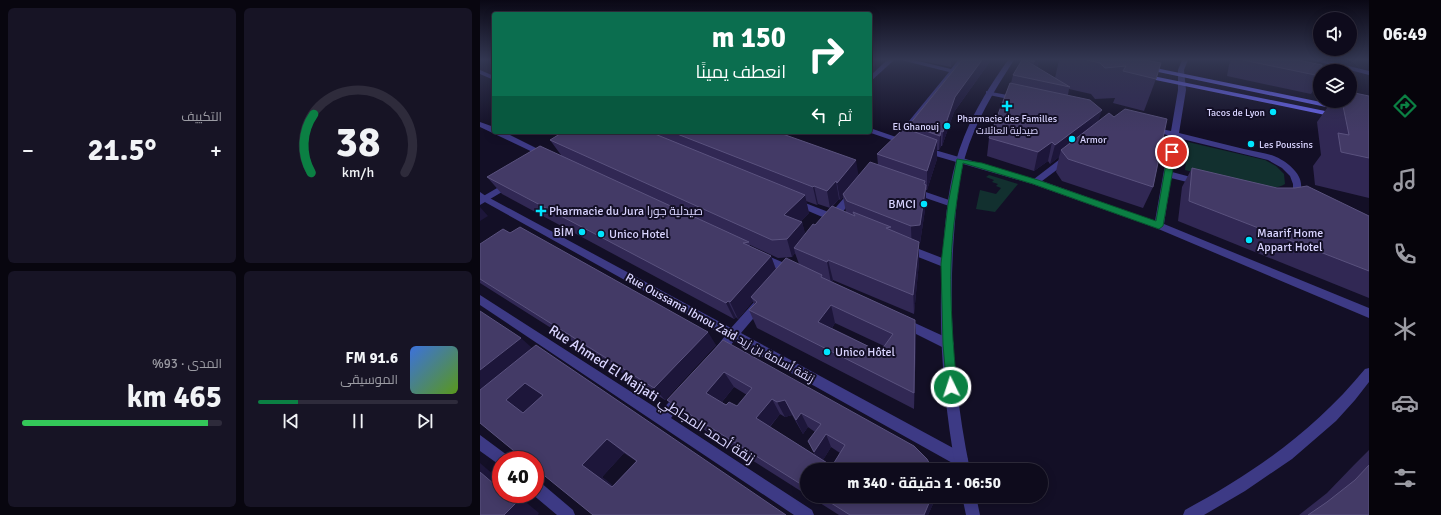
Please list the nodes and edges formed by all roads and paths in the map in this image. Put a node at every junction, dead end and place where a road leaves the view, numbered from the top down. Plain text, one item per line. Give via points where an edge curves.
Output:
1 (943, 84) edge
2 (995, 84) edge
3 (1181, 84) edge
4 (1200, 84) edge
5 (1204, 84) edge
6 (989, 93) junction
7 (1026, 101) edge
8 (1369, 114) edge
9 (1346, 117) edge
10 (1361, 121) edge
11 (1369, 122) edge
12 (480, 124) edge
13 (1142, 127) edge
14 (492, 129) edge
15 (872, 131) edge
16 (502, 134) edge
17 (1175, 134) junction
18 (895, 143) junction
19 (1075, 151) edge
20 (553, 158) edge
21 (960, 160) junction
22 (1168, 174) junction
23 (519, 178) edge
24 (1035, 182) junction
25 (1206, 183) edge
26 (859, 186) edge
27 (907, 188) edge
28 (1278, 196) edge
29 (482, 199) edge
30 (790, 200) edge
31 (952, 204) junction
32 (833, 218) junction
33 (845, 222) edge
34 (1159, 226) junction
35 (823, 229) edge
36 (895, 243) edge
37 (750, 251) edge
38 (796, 260) edge
39 (946, 264) junction
40 (786, 273) junction
41 (801, 275) edge
42 (768, 294) edge
43 (480, 299) edge
44 (1369, 313) edge
45 (893, 318) edge
46 (733, 335) junction
47 (948, 344) junction
48 (557, 349) junction
49 (546, 358) edge
50 (712, 360) edge
51 (1368, 377) edge
52 (688, 388) edge
53 (662, 419) junction
54 (480, 442) edge
55 (492, 452) edge
56 (958, 463) edge
57 (962, 463) edge
58 (544, 495) edge
59 (970, 503) edge
60 (568, 515) edge
61 (807, 515) edge
62 (973, 515) edge
63 (1190, 515) edge

1 - 18 street
2 - 6 street
3 - 17 street
4 - 9 main road
5 - 8 main road
6 - 7 street
6 - 21 street
10 - 11 main road
12 - 14 street
13 - 17 street
15 - 18 street
16 - 20 street
17 - 22 street
17 - 28 street via 1271,158 1283,165 1293,174 1298,194
18 - 21 street
19 - 24 street
21 - 24 street
21 - 31 street
22 - 25 street
22 - 34 street
23 - 29 street
24 - 34 street
26 - 32 street
27 - 31 street
29 - 46 street, Rue Oussama Ibnou Zaid زنقة أسامة بن زيد
30 - 32 street
31 - 39 street
32 - 33 street
32 - 35 street
34 - 44 street
36 - 39 street
37 - 40 street
38 - 40 street
39 - 47 street
40 - 41 street
42 - 46 street
43 - 48 street, Rue Ahmed El Majjati زنقة أحمد المجاطي
45 - 47 street
46 - 50 street
46 - 56 street, Rue Oussama Ibnou Zaid زنقة أسامة بن زيد
47 - 57 street via 952,401
48 - 49 street
48 - 53 street, Rue Ahmed El Majjati زنقة أحمد المجاطي
51 - 63 street via 1292,451 1249,481
52 - 53 street
53 - 61 street, Rue Ahmed El Majjati زنقة أحمد المجاطي
54 - 55 street
58 - 60 street
59 - 62 street

